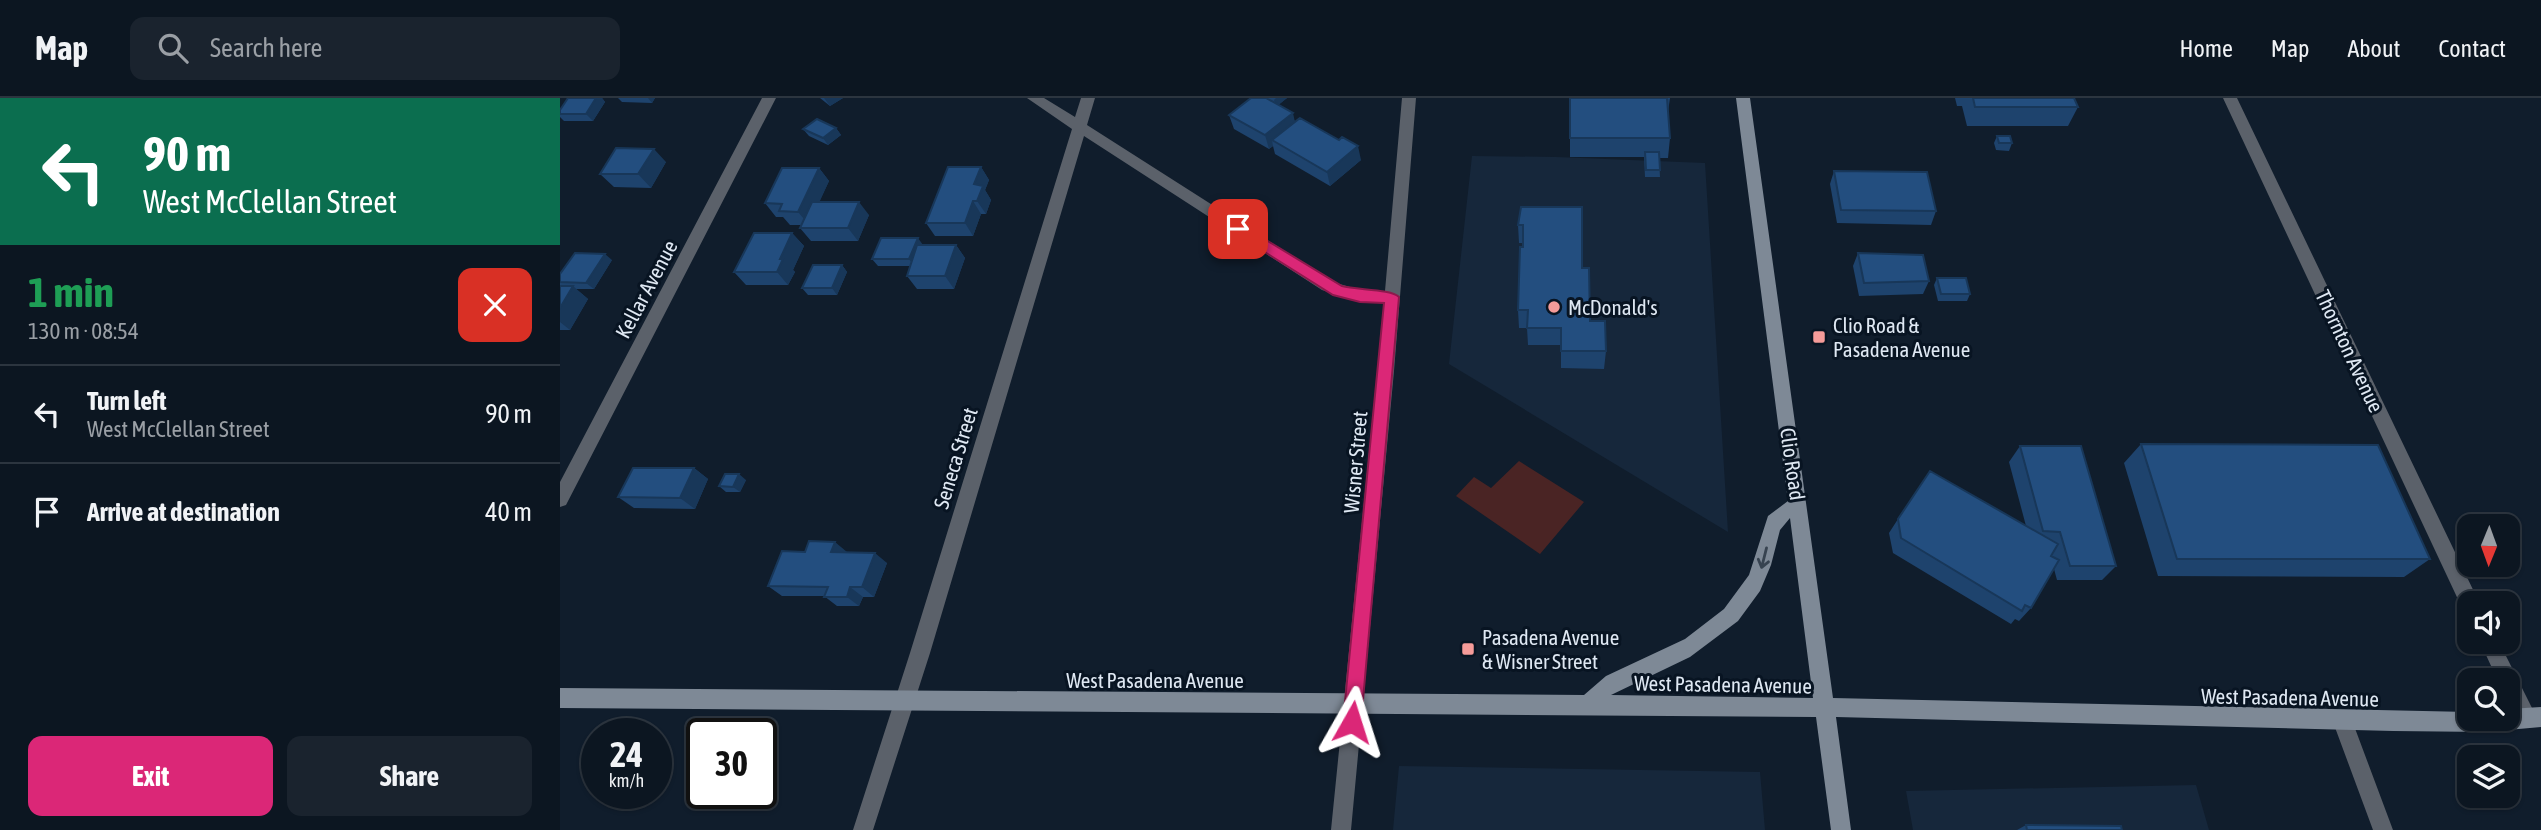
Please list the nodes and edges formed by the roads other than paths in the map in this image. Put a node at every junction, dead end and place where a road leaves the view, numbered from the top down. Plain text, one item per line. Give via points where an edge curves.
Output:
1 (769, 98) edge
2 (1034, 98) edge
3 (1088, 98) edge
4 (1409, 98) edge
5 (1743, 98) edge
6 (2230, 98) edge
7 (1079, 127) junction
8 (1392, 297) junction
9 (560, 499) edge
10 (1798, 505) junction
11 (2464, 591) edge
12 (560, 698) edge
13 (904, 702) junction
14 (1354, 703) junction
15 (1588, 705) junction
16 (1826, 708) junction
17 (2343, 722) junction
18 (2457, 722) edge
19 (863, 830) edge
20 (1341, 830) edge
21 (1841, 830) edge
22 (2383, 830) edge

1 - 9 street, Kellar Avenue
2 - 7 street
3 - 7 street, Seneca Street
4 - 8 street, Wisner Street
5 - 10 street, Clio Road
6 - 11 street, Thornton Avenue
7 - 8 street via 1328,286 1360,296
7 - 13 street, Seneca Street
8 - 14 street, Wisner Street
10 -> 15 street via 1773,523 1759,576 1720,626 1681,652 1606,685
10 - 16 street, Clio Road
12 - 13 street, West Pasadena Avenue
13 - 14 street, West Pasadena Avenue
13 - 19 street, Seneca Street
14 - 15 street, West Pasadena Avenue
14 - 20 street, Wisner Street
15 - 16 street, West Pasadena Avenue
16 - 17 street, West Pasadena Avenue
16 - 21 street, Clio Road
17 - 18 street, West Pasadena Avenue
17 - 22 street

